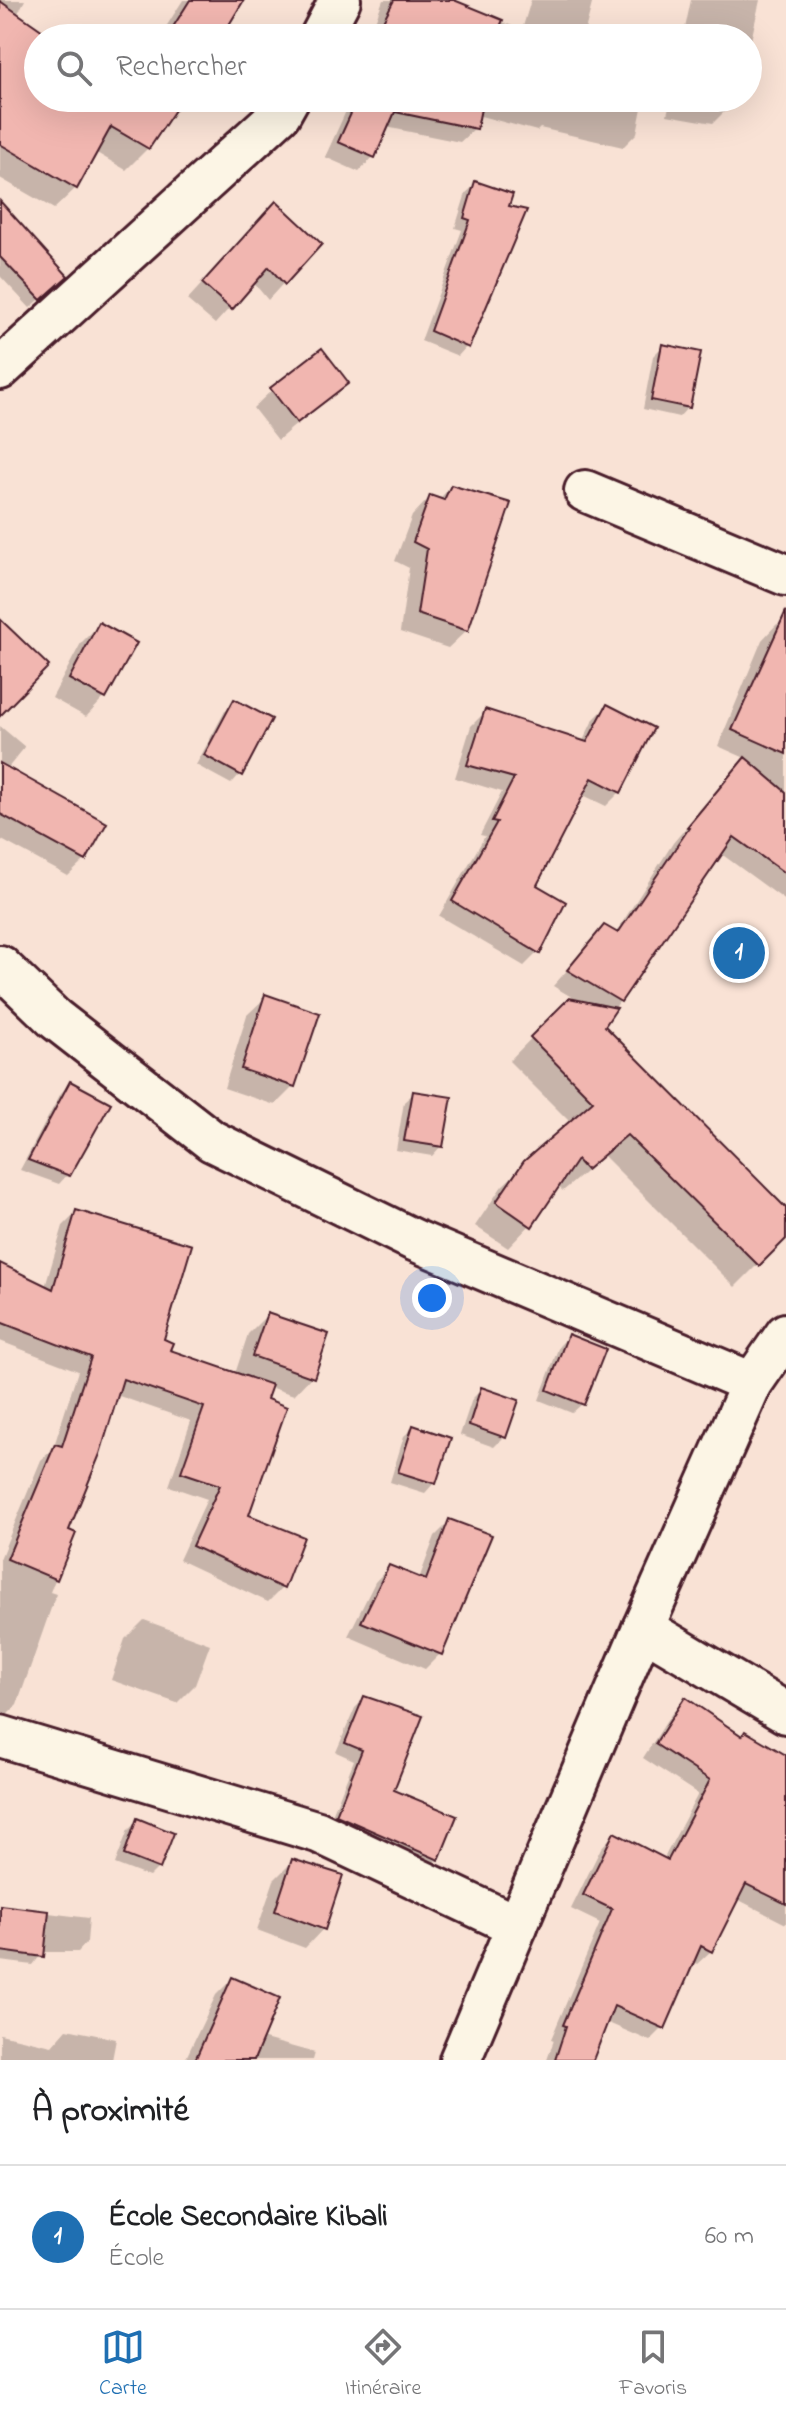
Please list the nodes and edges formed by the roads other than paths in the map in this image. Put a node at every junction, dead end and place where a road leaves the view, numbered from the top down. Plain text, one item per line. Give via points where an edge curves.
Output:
1 (340, 0) edge
2 (327, 24) edge
3 (281, 112) edge
4 (0, 369) edge
5 (585, 491) dead end
6 (786, 575) edge
7 (0, 966) edge
8 (786, 1334) edge
9 (752, 1383) junction
10 (643, 1628) junction
11 (786, 1713) edge
12 (0, 1736) edge
13 (517, 1926) junction
14 (460, 2060) edge

1 - 2 street
3 - 4 street
5 - 6 street
7 - 9 street via 54,1018 212,1141 414,1240
8 - 9 street
9 - 10 street
10 - 11 street
10 - 13 street
12 - 13 street via 318,1832
13 - 14 street

